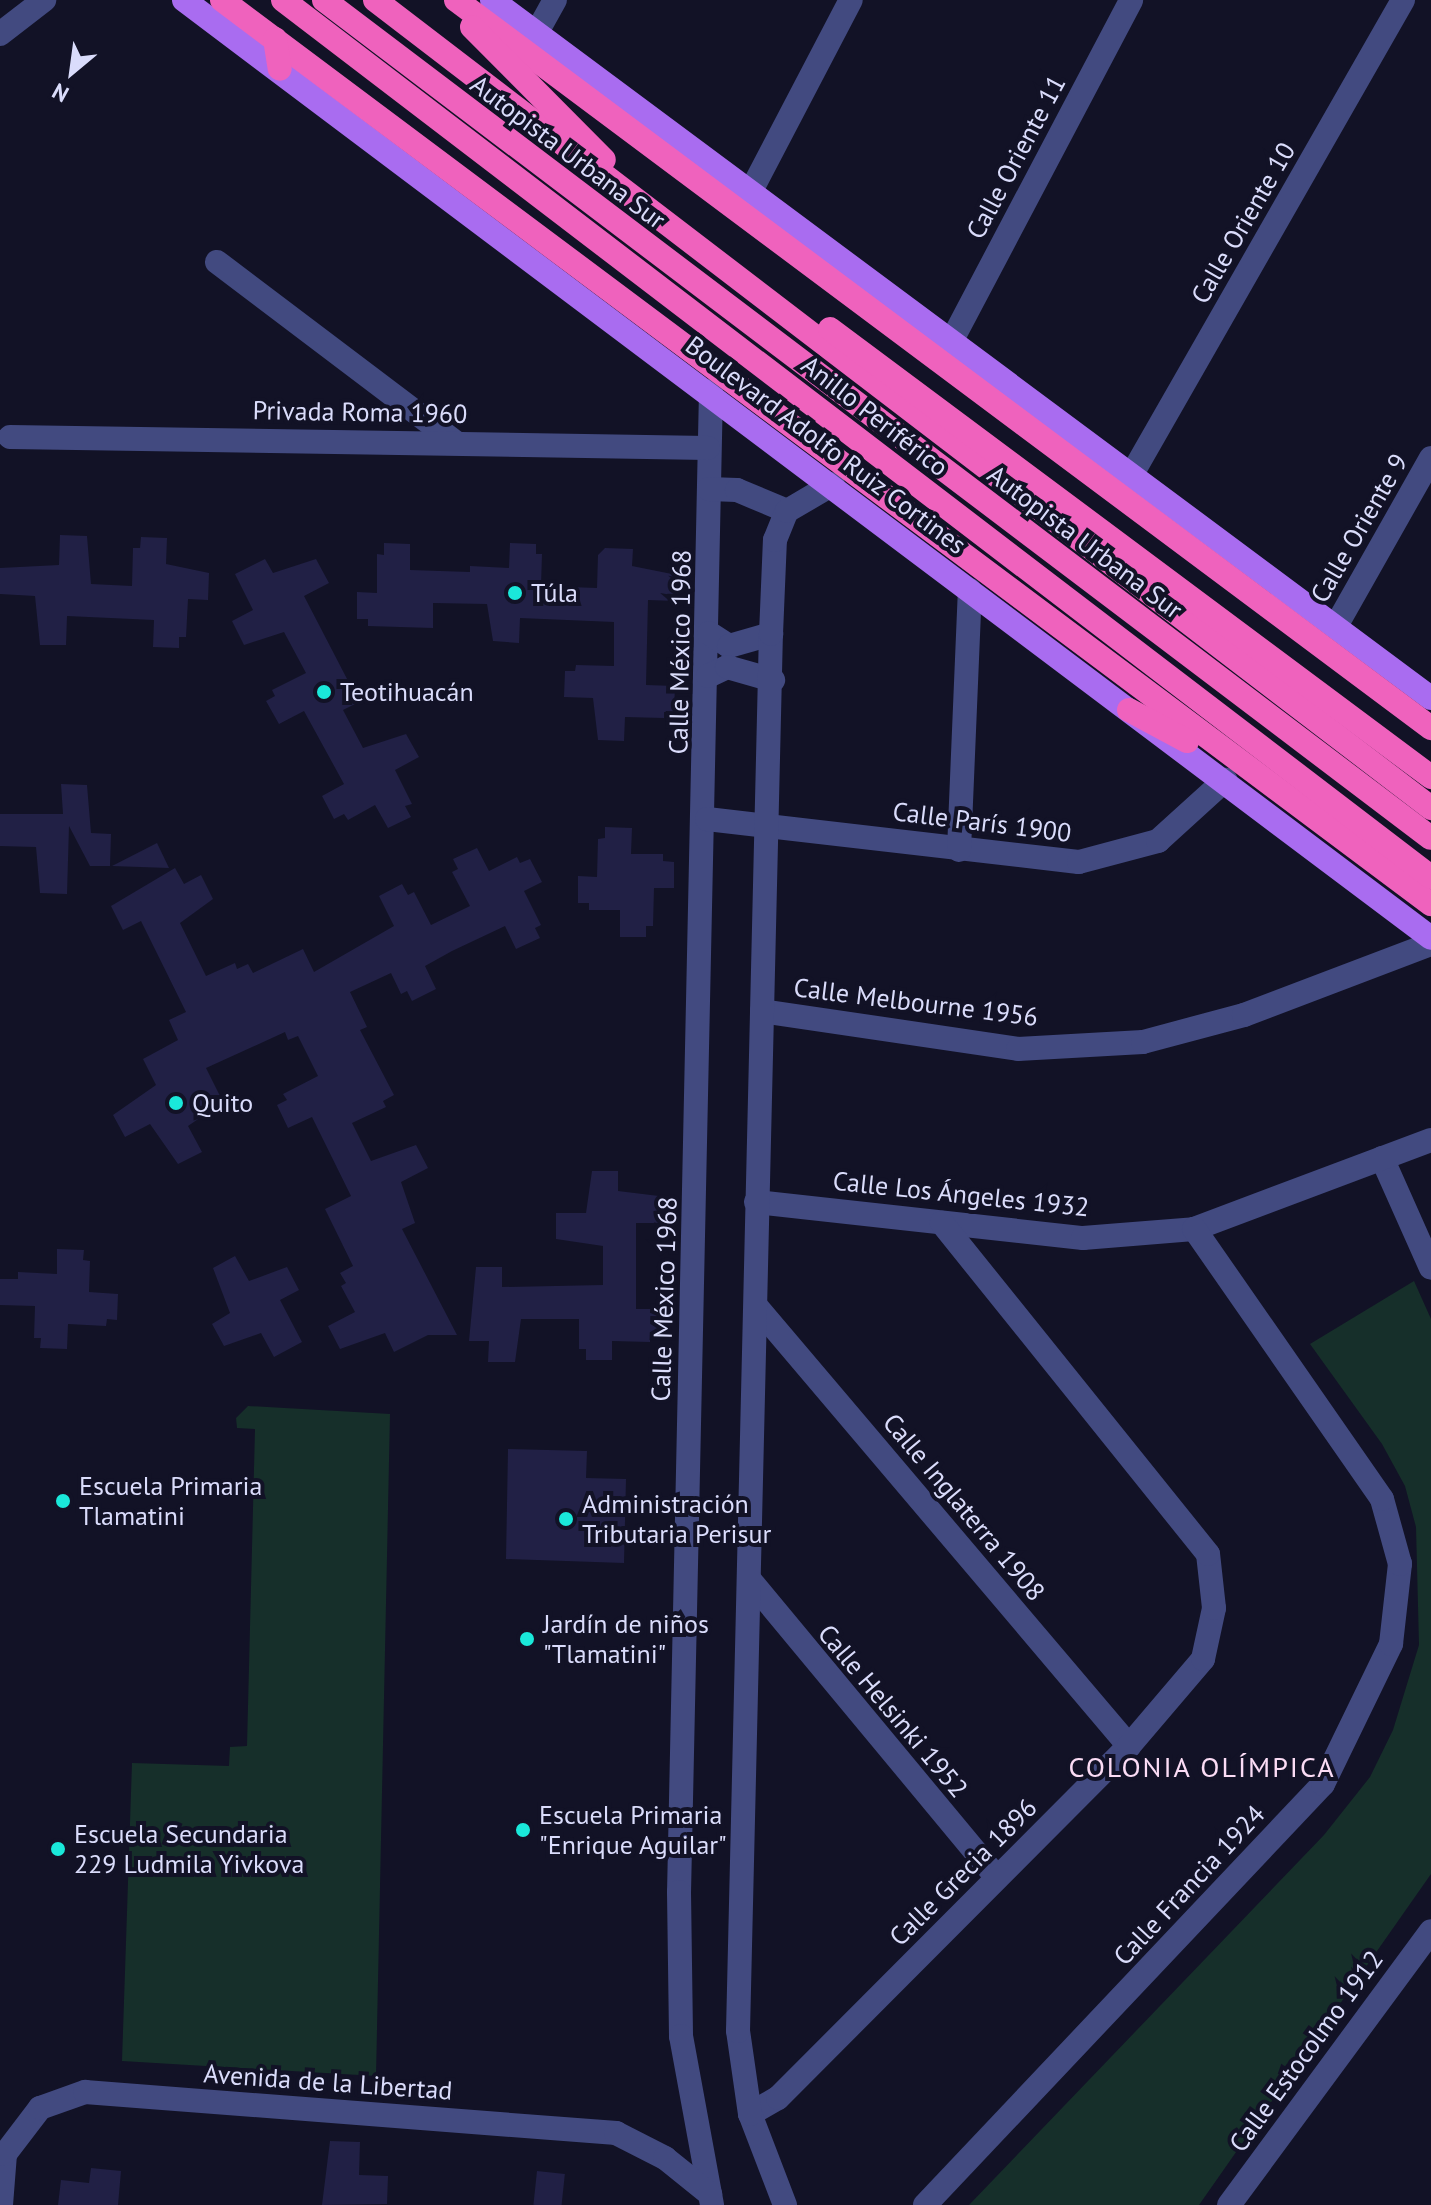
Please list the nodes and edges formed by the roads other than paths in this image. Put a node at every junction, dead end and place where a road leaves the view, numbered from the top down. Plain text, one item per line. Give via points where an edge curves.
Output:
1 (44, 0) edge
2 (184, 0) edge
3 (222, 0) edge
4 (250, 0) edge
5 (283, 0) edge
6 (324, 0) edge
7 (375, 0) edge
8 (396, 0) edge
9 (445, 0) edge
10 (456, 0) edge
11 (492, 0) edge
12 (555, 0) edge
13 (851, 0) edge
14 (1131, 0) edge
15 (1403, 0) edge
16 (0, 34) edge
17 (536, 34) junction
18 (275, 39) junction
19 (280, 69) junction
20 (348, 92) junction
21 (609, 164) junction
22 (752, 189) junction
23 (217, 262) dead end
24 (952, 340) junction
25 (711, 391) junction
26 (10, 437) dead end
27 (454, 441) junction
28 (708, 448) junction
29 (1431, 458) edge
30 (1132, 474) junction
31 (833, 484) junction
32 (709, 489) junction
33 (787, 511) junction
34 (970, 590) junction
35 (1336, 626) junction
36 (709, 633) junction
37 (771, 634) junction
38 (708, 676) junction
39 (773, 680) junction
40 (1431, 698) edge
41 (1129, 710) junction
42 (1431, 728) edge
43 (1431, 777) edge
44 (1225, 780) junction
45 (1431, 808) edge
46 (707, 819) junction
47 (770, 824) junction
48 (1431, 838) edge
49 (959, 850) junction
50 (1394, 850) junction
51 (1431, 877) edge
52 (1431, 904) edge
53 (1431, 938) edge
54 (1431, 944) edge
55 (762, 1011) junction
56 (1431, 1140) edge
57 (1382, 1158) junction
58 (756, 1202) junction
59 (942, 1223) junction
60 (1194, 1229) junction
61 (1431, 1268) edge
62 (756, 1306) junction
63 (749, 1579) junction
64 (1129, 1746) junction
65 (996, 1876) junction
66 (1431, 1931) edge
67 (750, 2114) junction
68 (713, 2200) edge
69 (1238, 2202) edge
70 (1, 2205) edge
71 (785, 2205) edge
72 (925, 2205) edge

1 - 16 street
2 - 19 main road, Boulevard Adolfo Ruiz Cortines
3 - 18 highway
4 - 20 highway via 318,53
5 - 50 highway, Anillo Periférico
6 - 48 highway, Autopista Urbana Sur
7 - 45 highway, Autopista Urbana Sur
8 - 21 highway, Anillo Periférico
9 - 21 highway
10 - 42 highway
11 - 17 main road
12 - 17 street
13 - 22 street
14 - 24 street, Calle Oriente 11
15 - 30 street, Calle Oriente 10
17 - 22 main road
18 - 19 highway
18 - 20 highway
19 - 25 main road, Boulevard Adolfo Ruiz Cortines
20 - 52 highway via 652,327
21 - 43 highway, Anillo Periférico
22 - 24 main road
23 - 27 street
24 - 30 main road
25 - 28 street, Calle México 1968
25 - 31 main road, Boulevard Adolfo Ruiz Cortines
26 - 27 street, Privada Roma 1960
27 - 28 street, Privada Roma 1960
28 - 32 street, Calle México 1968
29 - 35 street, Calle Oriente 9
30 - 35 main road
31 - 33 street
31 - 34 main road, Boulevard Adolfo Ruiz Cortines
32 - 33 street via 737,490
32 - 36 street, Calle México 1968
33 - 37 street via 775,540
34 - 41 main road, Boulevard Adolfo Ruiz Cortines
34 - 49 street
35 - 40 main road
36 - 37 street via 729,646
36 - 38 street, Calle México 1968
37 - 39 street
38 - 39 street via 727,667
38 - 46 street, Calle México 1968
39 - 47 street
41 - 44 main road, Boulevard Adolfo Ruiz Cortines
41 - 50 highway
44 - 49 street, Calle París 1900 via 1158,841 1079,862
44 - 53 main road, Boulevard Adolfo Ruiz Cortines
46 - 47 street, Calle París 1900
46 - 68 street, Calle México 1968 via 679,1892 681,2036
47 - 49 street, Calle París 1900
47 - 55 street
50 - 51 highway, Anillo Periférico
54 - 55 street, Calle Melbourne 1956 via 1244,1015 1143,1042 1018,1049
55 - 58 street
56 - 57 street, Calle Los Ángeles 1932
57 - 60 street, Calle Los Ángeles 1932
57 - 61 street
58 - 59 street, Calle Los Ángeles 1932
58 - 62 street
59 - 60 street, Calle Los Ángeles 1932 via 1083,1238
59 - 64 street, Calle Grecia 1896 via 1208,1554 1214,1608 1203,1659
60 - 72 street, Calle Francia 1924 via 1382,1499 1400,1564 1391,1644 1323,1784
62 - 63 street
62 - 64 street, Calle Inglaterra 1908
63 - 65 street, Calle Helsinki 1952
63 - 67 street via 738,2031
64 - 65 street, Calle Grecia 1896
65 - 67 street, Calle Grecia 1896 via 778,2098
66 - 69 street, Calle Estocolmo 1912
67 - 71 street
68 - 70 street, Avenida de la Libertad via 665,2158 616,2133 85,2092 40,2108 5,2154

